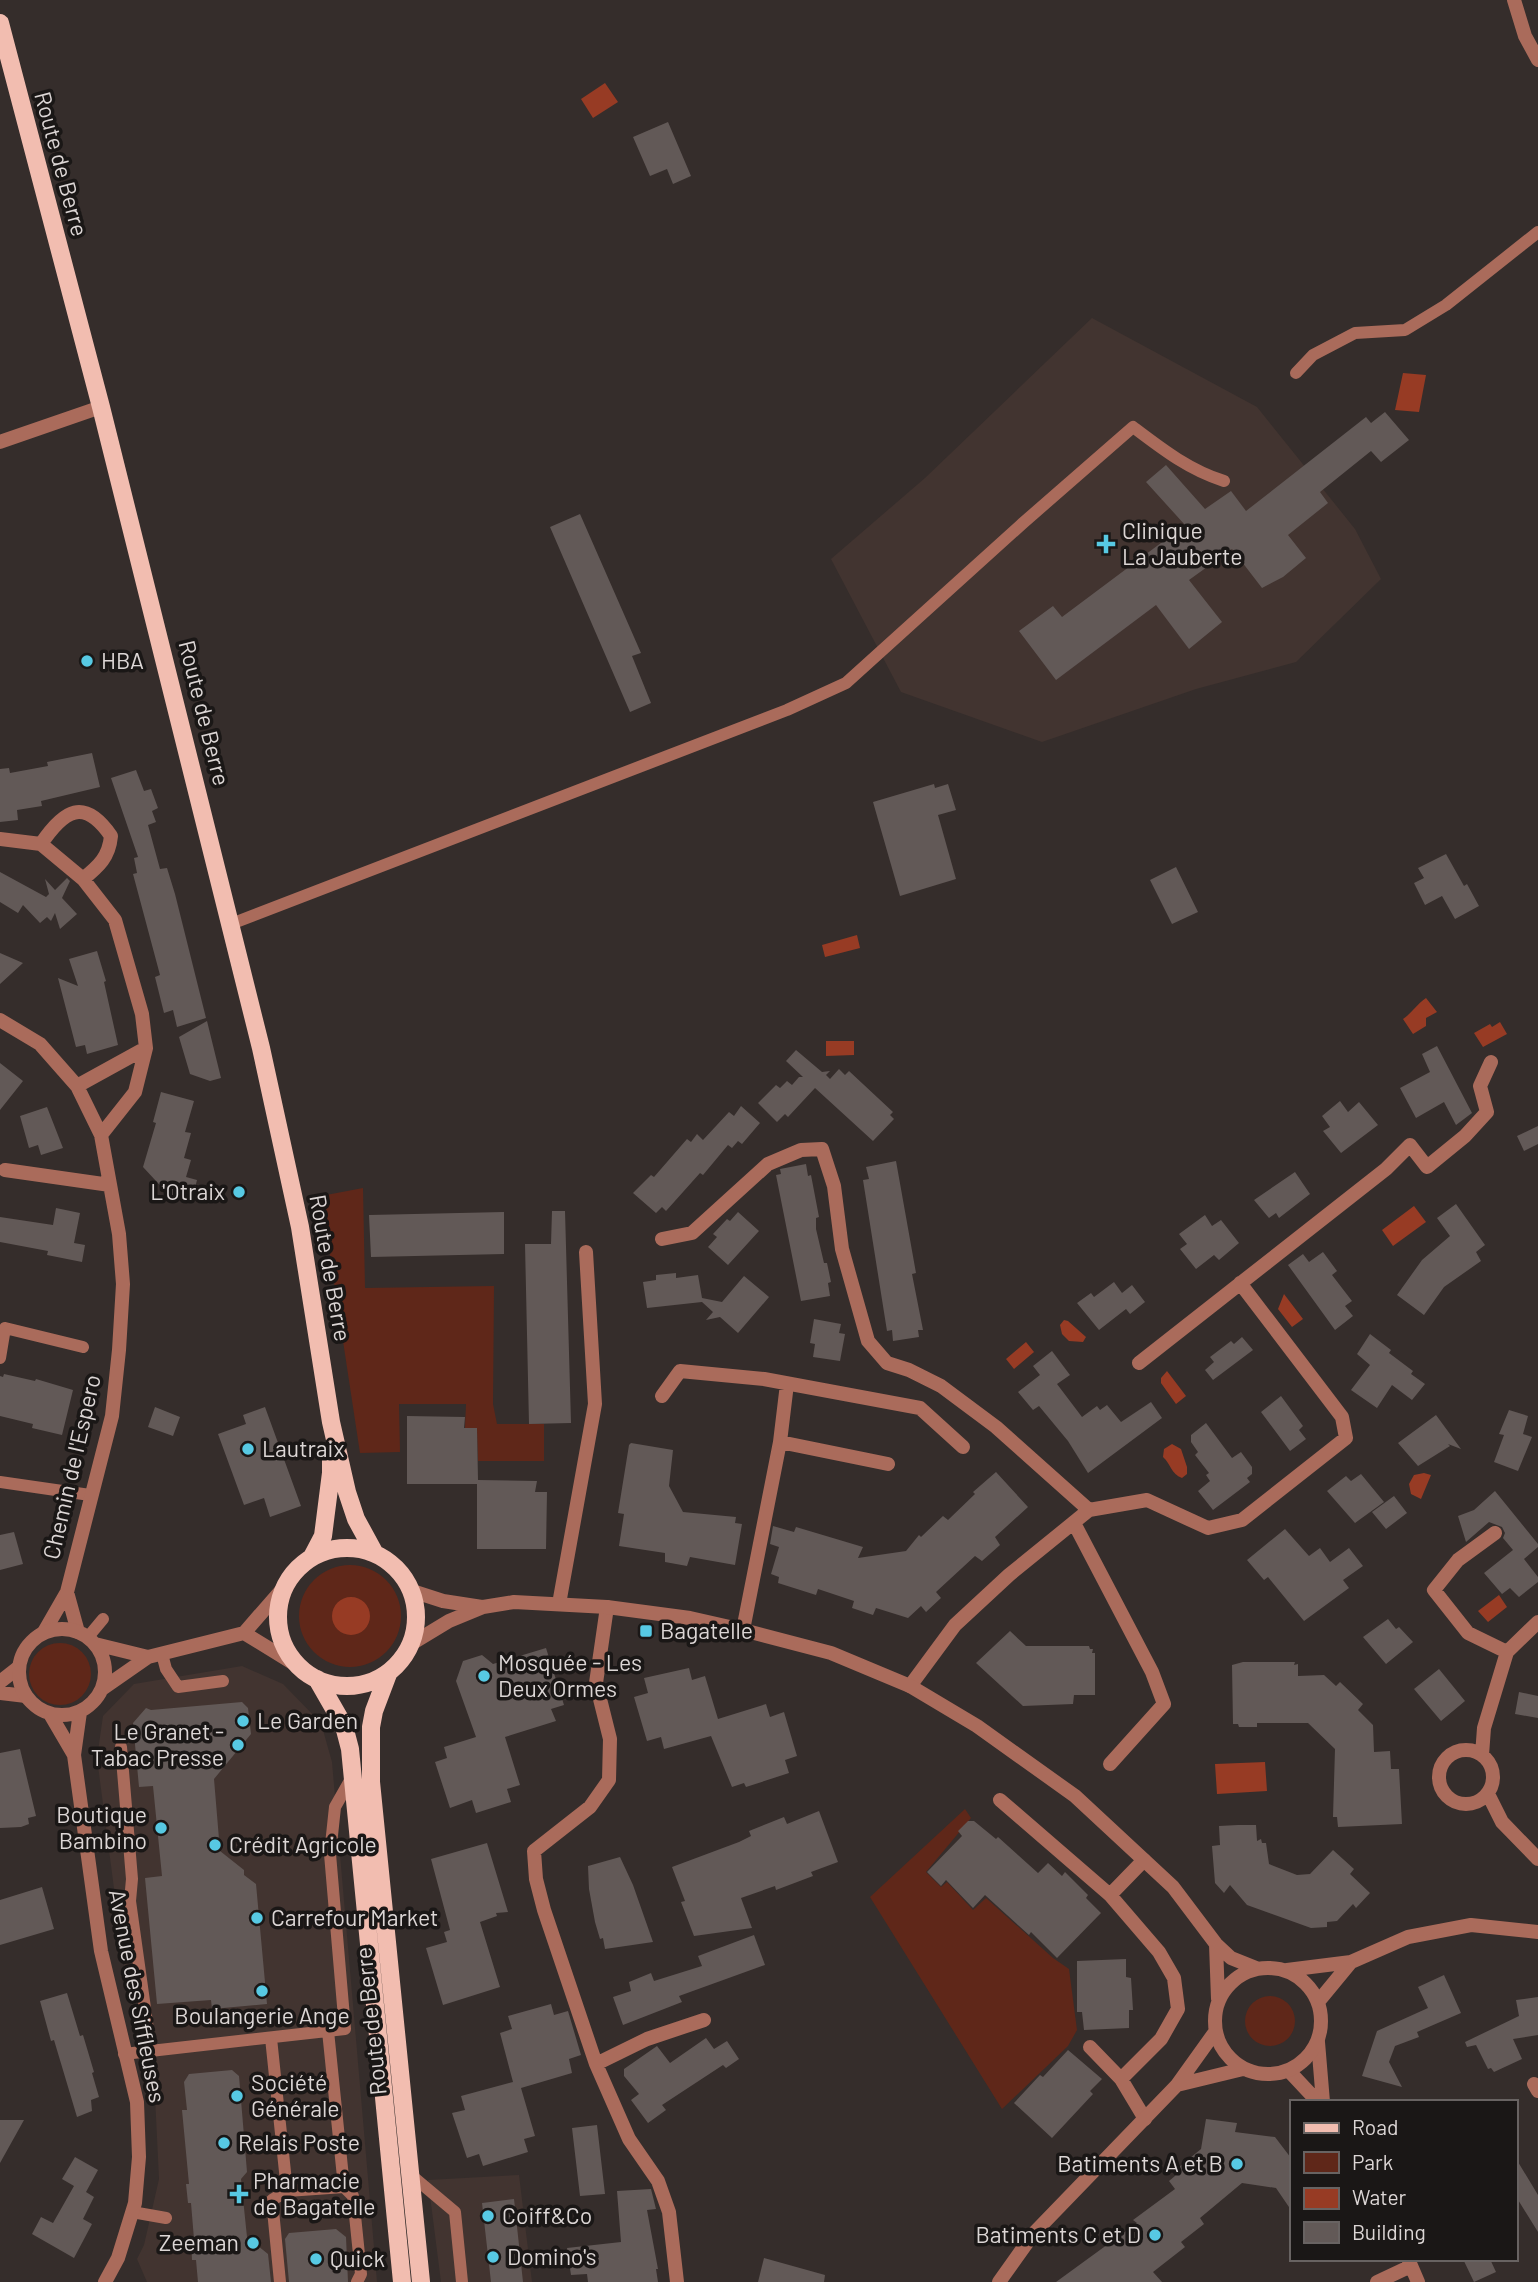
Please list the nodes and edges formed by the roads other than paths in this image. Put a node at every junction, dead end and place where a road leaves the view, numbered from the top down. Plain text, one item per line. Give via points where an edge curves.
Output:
1 (1514, 0) edge
2 (0, 23) edge
3 (1538, 60) edge
4 (1538, 232) edge
5 (1296, 373) dead end
6 (101, 407) junction
7 (0, 442) edge
8 (1224, 481) dead end
9 (0, 839) edge
10 (41, 844) junction
11 (83, 879) junction
12 (231, 924) junction
13 (0, 1020) edge
14 (146, 1048) junction
15 (1491, 1062) dead end
16 (77, 1086) junction
17 (101, 1135) junction
18 (5, 1170) dead end
19 (110, 1185) junction
20 (662, 1239) dead end
21 (586, 1252) dead end
22 (1240, 1283) junction
23 (83, 1347) dead end
24 (0, 1358) edge
25 (1139, 1363) dead end
26 (787, 1384) junction
27 (662, 1396) dead end
28 (331, 1422) junction
29 (780, 1442) junction
30 (963, 1447) dead end
31 (888, 1464) dead end
32 (0, 1482) edge
33 (90, 1495) junction
34 (1089, 1510) junction
35 (1074, 1523) junction
36 (1495, 1533) dead end
37 (374, 1552) junction
38 (312, 1557) junction
39 (285, 1586) junction
40 (412, 1591) junction
41 (67, 1592) junction
42 (559, 1604) junction
43 (483, 1607) junction
44 (607, 1607) junction
45 (103, 1619) dead end
46 (1538, 1622) edge
47 (743, 1630) junction
48 (44, 1632) junction
49 (244, 1633) junction
50 (87, 1637) junction
51 (411, 1644) junction
52 (1507, 1652) junction
53 (155, 1655) junction
54 (19, 1667) junction
55 (300, 1668) junction
56 (387, 1674) junction
57 (317, 1679) junction
58 (223, 1681) dead end
59 (0, 1682) edge
60 (910, 1686) junction
61 (102, 1689) junction
62 (0, 1693) edge
63 (26, 1696) junction
64 (80, 1712) junction
65 (50, 1714) junction
66 (1484, 1728) junction
67 (121, 1747) dead end
68 (1454, 1753) junction
69 (74, 1755) junction
70 (1482, 1755) junction
71 (1110, 1764) dead end
72 (352, 1776) junction
73 (1488, 1794) junction
74 (1000, 1800) dead end
75 (1463, 1805) junction
76 (1502, 1822) junction
77 (1538, 1859) edge
78 (1144, 1860) junction
79 (1110, 1895) junction
80 (1538, 1932) edge
81 (1216, 1944) junction
82 (1351, 1962) junction
83 (1256, 1968) junction
84 (1287, 1970) junction
85 (1218, 2000) junction
86 (1318, 2002) junction
87 (704, 2020) dead end
88 (328, 2031) junction
89 (1215, 2032) junction
90 (271, 2038) junction
91 (1318, 2042) junction
92 (1090, 2047) dead end
93 (151, 2051) junction
94 (124, 2053) junction
95 (596, 2064) junction
96 (1243, 2069) junction
97 (1289, 2071) junction
98 (1121, 2079) junction
99 (1177, 2085) junction
100 (1318, 2100) edge
101 (1320, 2100) edge
102 (1145, 2119) junction
103 (411, 2175) junction
104 (345, 2187) junction
105 (287, 2191) junction
106 (132, 2212) junction
107 (166, 2218) dead end
108 (1410, 2263) edge
109 (105, 2282) edge
110 (280, 2282) edge
111 (357, 2282) edge
112 (402, 2282) edge
113 (421, 2282) edge
114 (462, 2282) edge
115 (677, 2282) edge
116 (999, 2282) edge
117 (1377, 2282) edge
118 (1418, 2282) edge

1 - 3 street
2 - 6 main road, Route de Berre
4 - 5 lane via 1446,305 1405,330 1355,333 1312,355
6 - 7 street
6 - 12 main road, Route de Berre
8 - 12 lane via 1172,457 1133,427 846,683 787,710
9 - 10 street
10 - 11 street
10 - 11 street via 68,814 83,811 99,819 111,836 110,852
11 - 14 street via 115,920 142,1014
12 - 28 main road, Route de Berre via 288,1167
13 - 16 street, Chemin de l'Espero via 40,1044
14 - 16 street
14 - 17 street via 135,1092
15 - 22 street via 1480,1086 1487,1112 1465,1136 1427,1167 1410,1145 1386,1169
16 - 17 street, Chemin de l'Espero
17 - 19 street, Chemin de l'Espero
18 - 19 street
19 - 33 street, Chemin de l'Espero via 123,1284 120,1337 111,1416
20 - 34 street via 692,1233 768,1164 801,1150 822,1149 834,1186 842,1249 868,1341 887,1363 941,1386 996,1427
21 - 42 street via 595,1404
22 - 25 street
22 - 34 street via 1342,1417 1346,1438 1242,1520 1208,1528 1147,1500
23 - 24 lane via 5,1328
26 - 27 street via 680,1371
26 - 29 street
26 - 30 street via 920,1408
28 - 37 main road, Route de Berre via 354,1516
28 - 38 main road, Route de Berre via 331,1473 323,1536
29 - 31 street
29 - 47 street
32 - 33 lane
33 - 41 street, Chemin de l'Espero
34 - 35 street
35 - 60 street via 955,1625
35 - 71 street via 1152,1672 1164,1704
36 - 52 street via 1458,1560 1434,1590 1468,1633
37 - 38 main road via 354,1547
37 - 40 main road via 397,1568
38 - 39 main road
39 - 49 street
39 - 55 main road via 279,1630
40 - 43 street
40 - 51 main road via 417,1618
41 - 48 street, Chemin de l'Espero
41 - 50 street, Chemin de l'Espero
42 - 43 street via 514,1602
42 - 44 street
43 - 51 street
44 - 47 street
44 - 95 street via 596,1683 610,1739 609,1780 590,1807 534,1851 544,1910
45 - 50 lane
46 - 52 street
47 - 60 street via 831,1653
48 - 50 street via 61,1628
48 - 54 street via 27,1647
49 - 53 street
49 - 55 street
50 - 53 street
50 - 61 street via 105,1666
51 - 56 main road via 402,1661
52 - 66 street
53 - 58 lane via 178,1687
53 - 61 street
54 - 59 street
54 - 63 street
55 - 57 main road
56 - 57 main road via 365,1684 341,1686
56 - 103 main road, Route de Berre via 371,1727 371,1782
57 - 72 main road, Route de Berre via 344,1726
60 - 78 street via 977,1726 1075,1796
61 - 64 street
62 - 63 street
63 - 65 street
64 - 65 street
64 - 69 street, Avenue des Siffleuses
65 - 69 street, Avenue des Siffleuses
66 - 68 street
66 - 70 street
67 - 93 lane via 130,1901
68 - 70 street via 1468,1750
68 - 75 street via 1441,1765 1439,1782 1447,1798
69 - 94 street, Avenue des Siffleuses via 101,1951
70 - 73 street via 1493,1777
72 - 88 lane via 335,1807 330,1854 345,2029
72 - 112 main road, Route de Berre
73 - 75 street
73 - 76 street
74 - 79 street
75 - 76 street
76 - 77 street
78 - 79 street
78 - 81 street via 1173,1887
79 - 98 street via 1159,1952 1174,1978 1178,2009 1161,2039
80 - 82 street via 1471,1925 1408,1937
81 - 83 street via 1231,1958
81 - 85 street
82 - 84 street
82 - 86 street
83 - 84 street
83 - 85 street via 1240,1974
84 - 86 street via 1306,1983
85 - 89 street
86 - 91 street via 1322,2022
87 - 95 street via 647,2039
88 - 90 lane
88 - 104 lane
89 - 96 street via 1225,2054
89 - 99 street
90 - 93 lane
90 - 105 lane
91 - 97 street via 1306,2059
91 - 101 street
92 - 98 street
93 - 94 lane
94 - 106 street, Avenue des Siffleuses via 136,2102 139,2157
95 - 115 street via 629,2139 658,2181 669,2212
96 - 97 street via 1266,2075
96 - 99 street
97 - 100 street
98 - 102 street
99 - 102 street
102 - 116 street via 1034,2233
103 - 113 main road, Route de Berre
103 - 114 lane via 455,2212
104 - 105 lane
104 - 111 lane via 354,2196 362,2274
105 - 110 lane via 272,2200
106 - 107 lane
106 - 109 street, Avenue des Siffleuses
108 - 117 street
108 - 118 street

